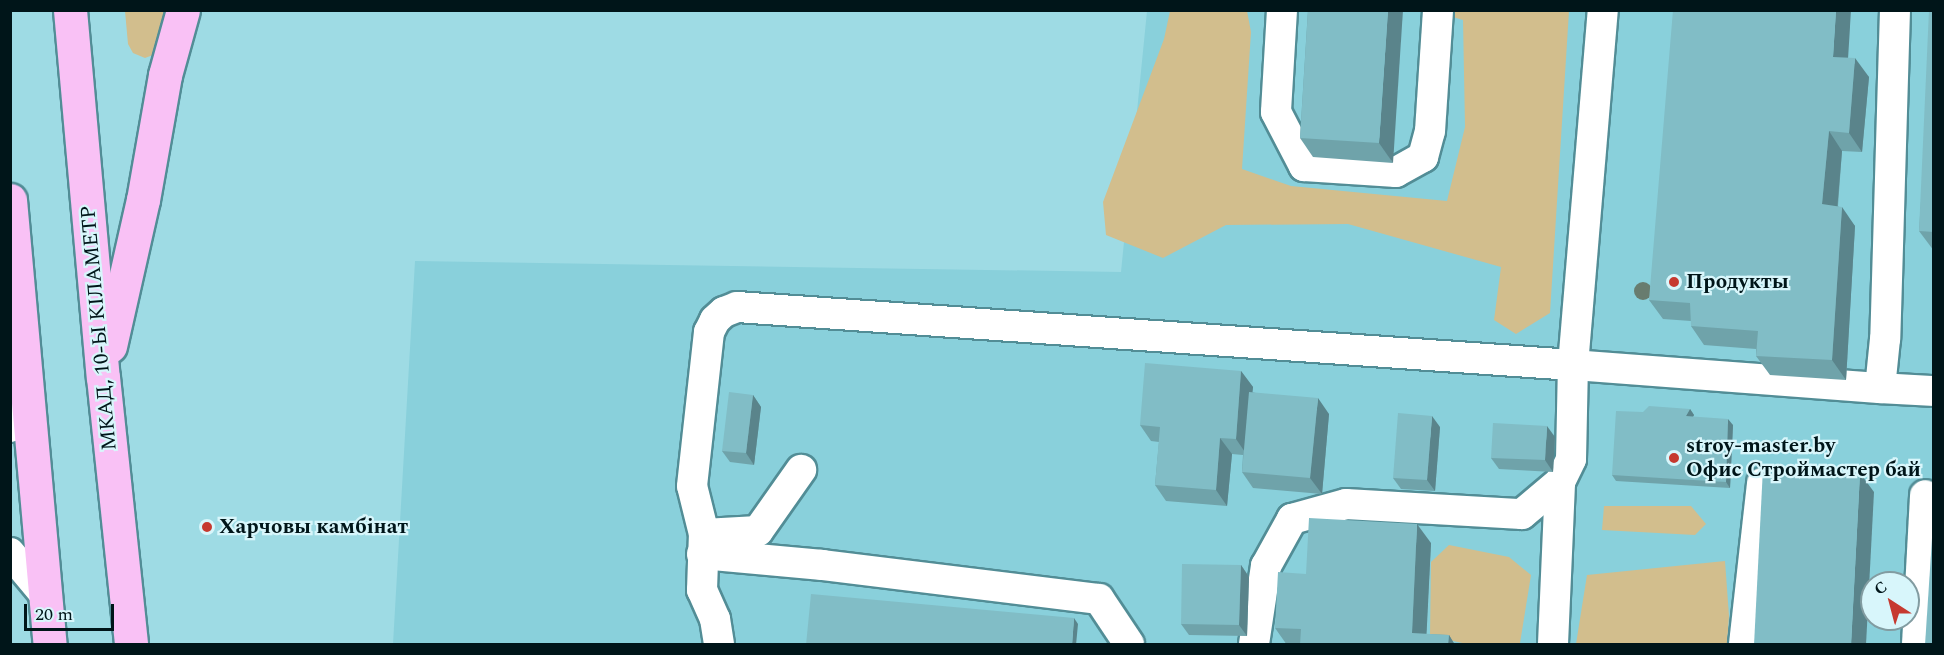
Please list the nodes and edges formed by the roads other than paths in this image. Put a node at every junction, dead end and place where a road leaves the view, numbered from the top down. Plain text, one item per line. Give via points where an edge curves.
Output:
1 (70, 10) edge
2 (183, 10) edge
3 (1282, 10) edge
4 (1438, 10) edge
5 (1603, 10) edge
6 (1895, 10) edge
7 (10, 200) edge
8 (1573, 365) junction
9 (103, 377) junction
10 (27, 385) junction
11 (1880, 388) junction
12 (1934, 391) edge
13 (10, 427) edge
14 (801, 470) dead end
15 (1560, 482) junction
16 (1762, 483) edge
17 (1925, 495) dead end
18 (703, 544) junction
19 (10, 553) edge
20 (46, 596) junction
21 (50, 645) edge
22 (131, 645) edge
23 (719, 645) edge
24 (1129, 645) edge
25 (1254, 645) edge
26 (1552, 645) edge
27 (1744, 645) edge
28 (1917, 645) edge

1 - 9 highway, МКАД, 10-Ы КІЛАМЕТР
2 - 9 highway via 165,75 143,200
3 - 4 lane via 1276,112 1304,166 1396,172 1423,157 1430,131
5 - 8 lane
6 - 11 lane via 1885,339
7 - 10 highway
8 - 11 lane
8 - 15 lane via 1571,459
8 - 18 lane via 737,307 723,312 709,332 692,486
9 - 22 highway, МКАД, 10-Ы КІЛАМЕТР
10 - 13 lane
10 - 20 highway
11 - 12 lane
14 - 18 lane via 758,531
15 - 25 lane via 1522,514 1346,504 1292,519 1266,566
15 - 26 lane
16 - 27 lane
17 - 28 lane
18 - 23 lane via 702,590 715,619
18 - 24 lane via 822,565 1099,599
19 - 20 lane
20 - 21 highway

